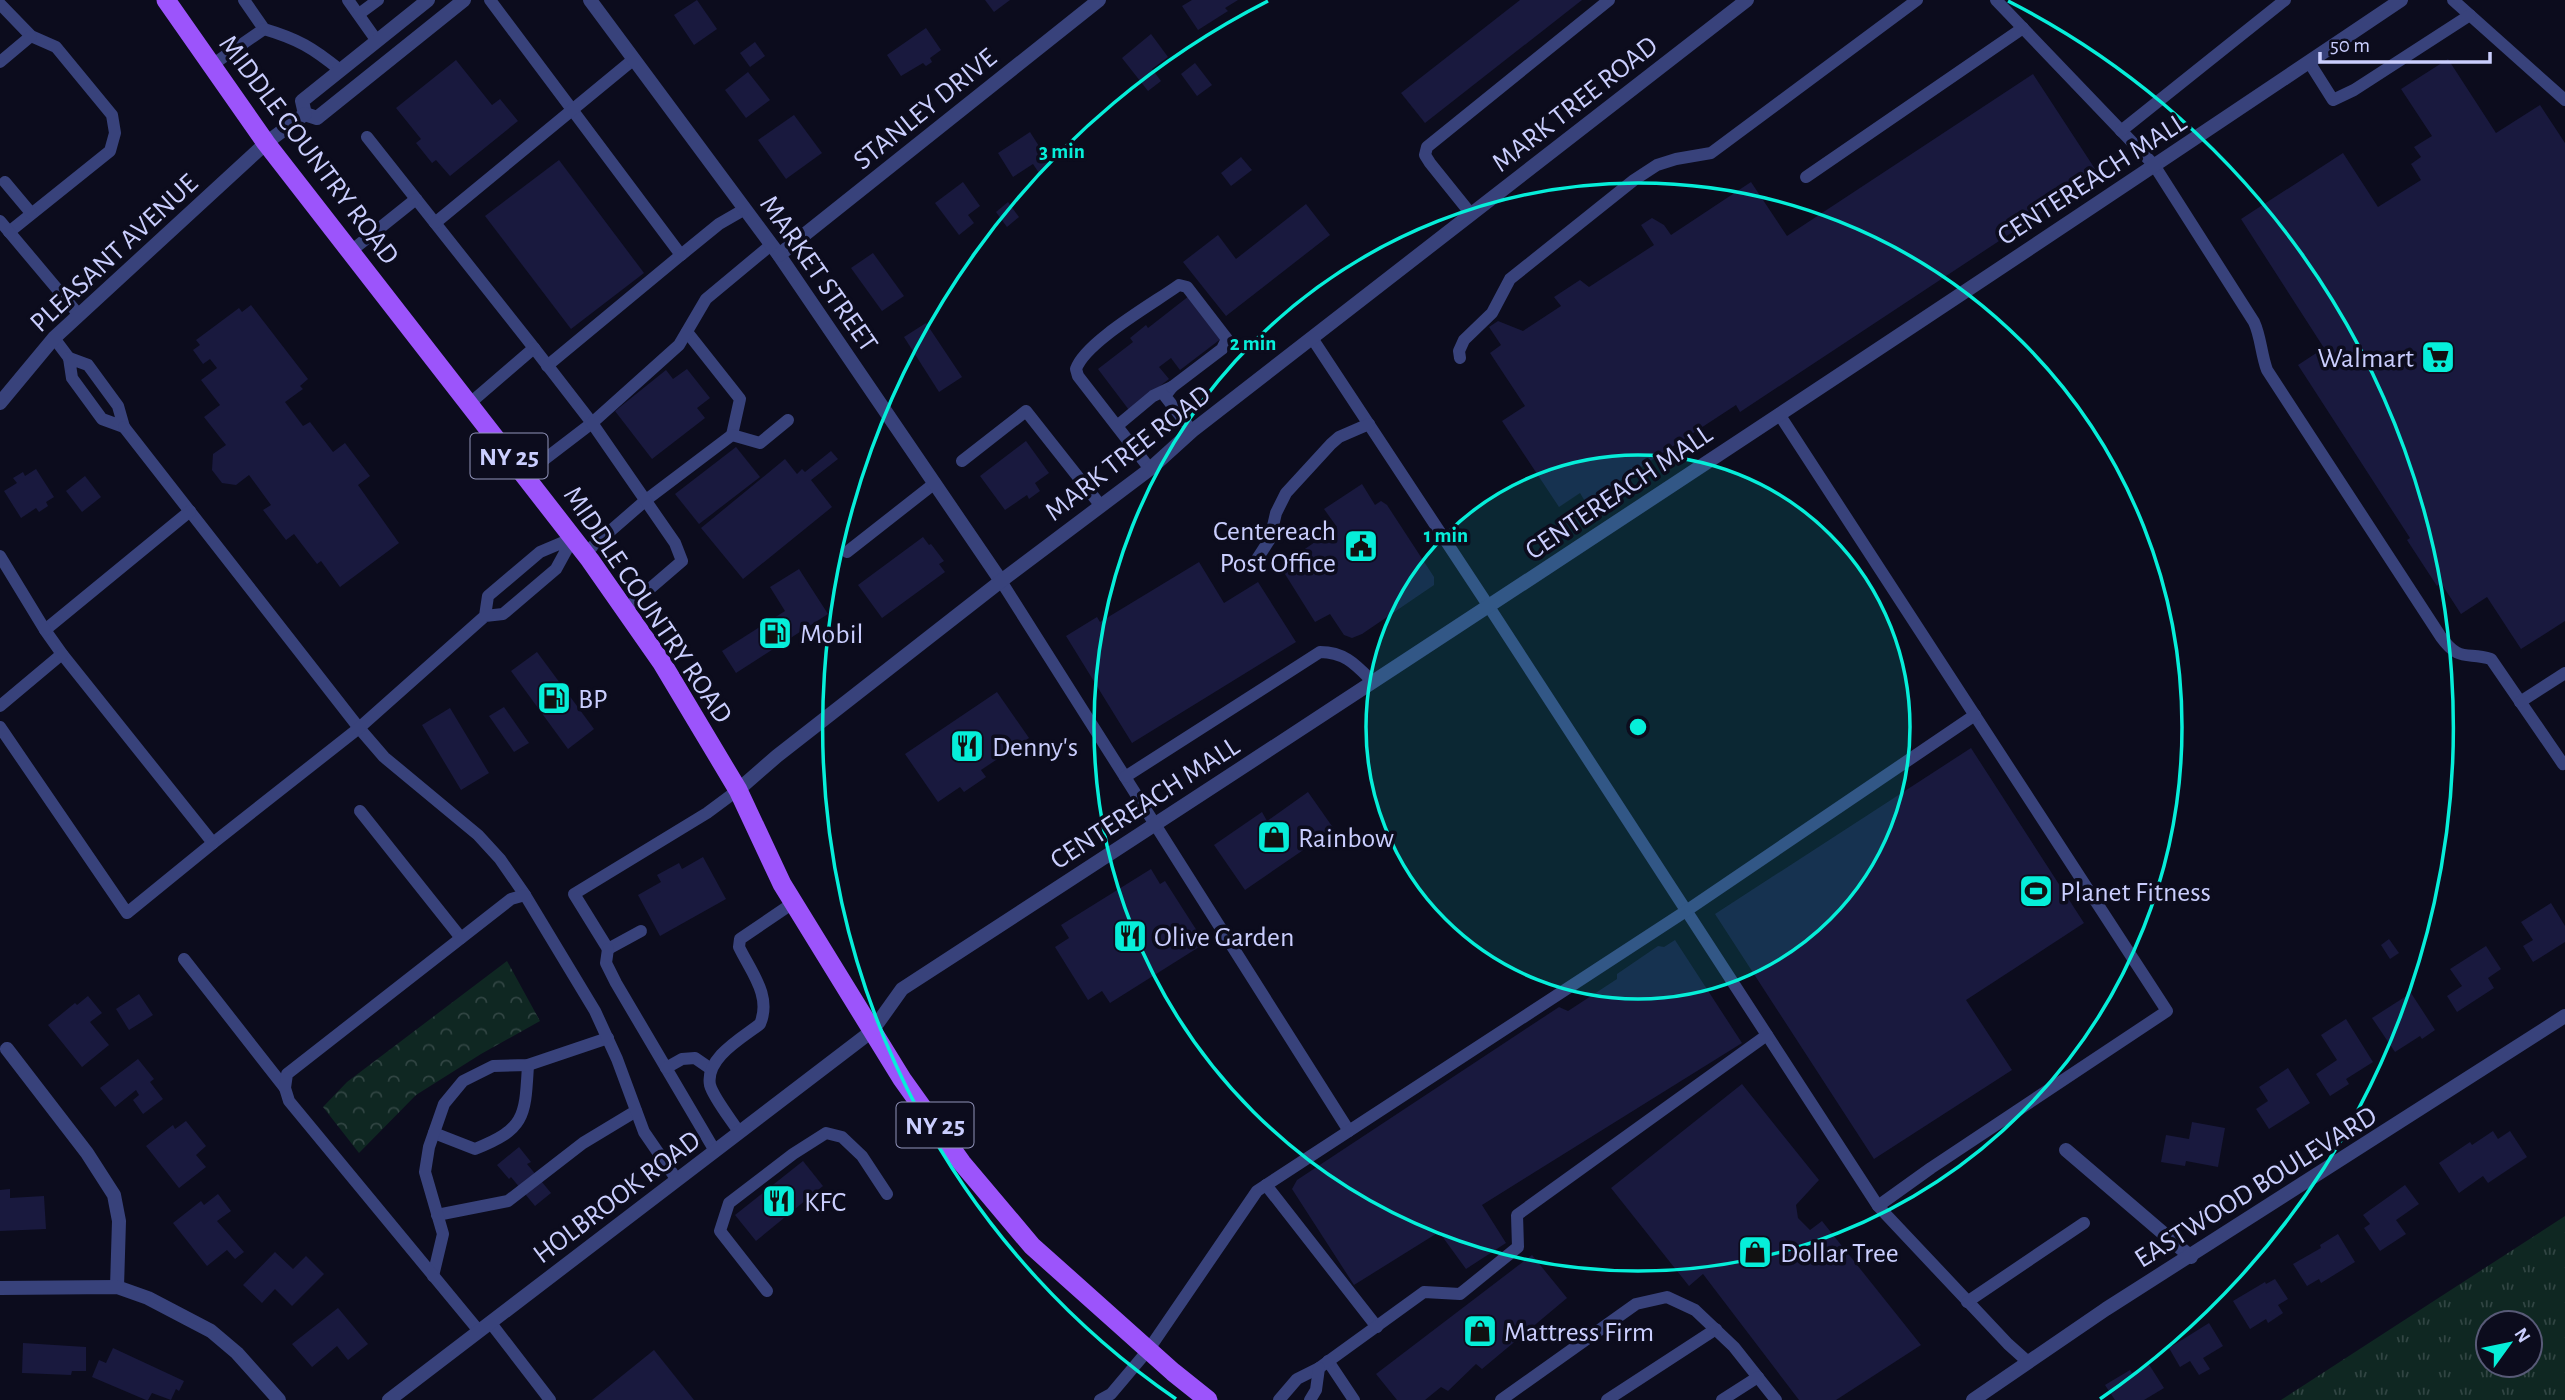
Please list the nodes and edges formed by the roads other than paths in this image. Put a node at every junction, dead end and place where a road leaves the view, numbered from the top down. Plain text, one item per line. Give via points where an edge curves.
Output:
1 (166, 0) edge
2 (244, 0) edge
3 (348, 0) edge
4 (378, 0) edge
5 (428, 0) edge
6 (464, 0) edge
7 (490, 0) edge
8 (590, 0) edge
9 (1099, 0) edge
10 (1609, 0) edge
11 (1917, 0) edge
12 (1996, 0) edge
13 (2285, 0) edge
14 (2401, 0) edge
15 (2453, 0) edge
16 (1742, 1) edge
17 (0, 4) edge
18 (359, 14) junction
19 (2470, 15) junction
20 (2023, 28) junction
21 (264, 29) junction
22 (30, 36) junction
23 (377, 41) junction
24 (634, 59) junction
25 (0, 62) edge
26 (2309, 62) junction
27 (212, 65) junction
28 (340, 70) junction
29 (2565, 100) edge
30 (573, 108) junction
31 (305, 114) junction
32 (2121, 131) junction
33 (367, 137) dead end
34 (266, 143) junction
35 (2154, 165) junction
36 (1807, 177) dead end
37 (5, 187) edge
38 (416, 199) junction
39 (745, 209) junction
40 (31, 213) junction
41 (1471, 215) junction
42 (435, 223) junction
43 (4, 227) edge
44 (775, 250) junction
45 (351, 251) junction
46 (681, 254) junction
47 (79, 314) junction
48 (687, 332) junction
49 (54, 338) junction
50 (1312, 338) junction
51 (534, 348) junction
52 (69, 358) junction
53 (1460, 358) dead end
54 (547, 366) junction
55 (1172, 387) junction
56 (0, 403) edge
57 (469, 404) junction
58 (1779, 414) junction
59 (788, 419) dead end
60 (592, 423) junction
61 (1369, 424) junction
62 (1117, 426) junction
63 (124, 427) junction
64 (1192, 431) junction
65 (732, 435) junction
66 (962, 461) dead end
67 (1150, 469) junction
68 (524, 475) junction
69 (935, 483) junction
70 (646, 500) junction
71 (1101, 506) junction
72 (190, 511) junction
73 (579, 546) junction
74 (847, 552) dead end
75 (0, 556) edge
76 (1256, 559) dead end
77 (1001, 581) junction
78 (1489, 606) junction
79 (625, 610) junction
80 (485, 616) junction
81 (46, 631) junction
82 (62, 654) junction
83 (2565, 673) edge
84 (1373, 682) junction
85 (2520, 702) junction
86 (0, 706) edge
87 (1975, 715) junction
88 (0, 727) edge
89 (359, 728) junction
90 (2564, 764) edge
91 (1125, 777) junction
92 (738, 790) junction
93 (360, 811) dead end
94 (1155, 824) junction
95 (213, 843) junction
96 (526, 895) junction
97 (793, 902) junction
98 (1686, 911) junction
99 (641, 931) dead end
100 (461, 938) junction
101 (608, 949) junction
102 (184, 959) dead end
103 (2565, 1016) edge
104 (872, 1031) junction
105 (1767, 1035) junction
106 (608, 1038) junction
107 (7, 1049) dead end
108 (528, 1065) junction
109 (666, 1068) junction
110 (711, 1069) junction
111 (285, 1088) junction
112 (636, 1111) junction
113 (1349, 1131) junction
114 (739, 1132) junction
115 (434, 1133) junction
116 (2066, 1150) dead end
117 (715, 1151) junction
118 (677, 1180) junction
119 (1266, 1185) junction
120 (887, 1194) dead end
121 (1878, 1206) junction
122 (437, 1215) junction
123 (2084, 1223) dead end
124 (2191, 1257) junction
125 (433, 1276) junction
126 (117, 1287) junction
127 (0, 1288) edge
128 (767, 1291) dead end
129 (1968, 1302) junction
130 (485, 1327) junction
131 (1377, 1327) junction
132 (1716, 1329) junction
133 (1149, 1349) junction
134 (2028, 1362) junction
135 (1323, 1364) junction
136 (1758, 1377) junction
137 (279, 1400) edge
138 (389, 1400) edge
139 (550, 1400) edge
140 (1100, 1400) edge
141 (1208, 1400) edge
142 (1279, 1400) edge
143 (1310, 1400) edge
144 (1353, 1400) edge
145 (1501, 1400) edge
146 (1607, 1400) edge
147 (1722, 1400) edge
148 (1776, 1400) edge
149 (1973, 1400) edge

1 - 27 main road, MIDDLE COUNTRY ROAD / NY 25
2 - 21 lane
3 - 18 lane
4 - 18 lane
5 - 23 street
6 - 31 street via 317,118
7 - 30 lane
8 - 24 street, MARKET STREET
9 - 44 street, STANLEY DRIVE
10 - 41 lane via 1427,146 1425,155 1430,163
11 - 53 lane via 1711,153 1657,165 1634,180 1510,279 1492,313 1464,340
12 - 20 lane
13 - 32 lane
14 - 26 street, CENTEREACH MALL
15 - 19 lane
16 - 41 street, MARK TREE ROAD
17 - 22 lane
18 - 23 lane
19 - 26 lane via 2333,100
19 - 29 lane
20 - 32 lane
20 - 36 lane
21 - 27 lane
21 - 28 lane via 293,37
22 - 25 lane
22 - 40 lane via 56,47 112,115 115,133 110,151
23 - 28 street
24 - 30 lane
24 - 39 street, MARKET STREET
26 - 35 street, CENTEREACH MALL
27 - 34 main road, MIDDLE COUNTRY ROAD / NY 25
28 - 31 street via 302,101
30 - 42 lane
30 - 46 lane
31 - 34 street, PLEASANT AVENUE
32 - 35 lane
33 - 38 lane
34 - 45 main road, MIDDLE COUNTRY ROAD / NY 25
34 - 47 street, PLEASANT AVENUE
35 - 58 street, CENTEREACH MALL
35 - 85 lane via 2254,322 2267,370 2449,649 2463,657 2491,659
37 - 40 lane
38 - 42 lane
38 - 45 lane
39 - 44 street, MARKET STREET
39 - 46 lane
40 - 43 lane
41 - 50 street, MARK TREE ROAD
42 - 51 lane
43 - 47 lane
44 - 48 lane via 706,299
44 - 69 street, MARKET STREET
45 - 57 main road, MIDDLE COUNTRY ROAD / NY 25
46 - 54 lane
47 - 49 street, PLEASANT AVENUE
48 - 60 lane via 680,345
48 - 65 lane via 740,399
49 - 52 lane
49 - 56 street, PLEASANT AVENUE
50 - 61 lane
50 - 64 street, MARK TREE ROAD
51 - 54 lane
51 - 57 lane
52 - 63 lane via 88,365 118,406
52 - 63 lane via 72,378 102,419
54 - 60 lane
55 - 62 lane
55 - 62 lane via 1227,342 1187,287 1179,285 1107,335 1078,362 1078,376
55 - 64 lane via 1165,396
57 - 68 main road, MIDDLE COUNTRY ROAD / NY 25
58 - 78 street, CENTEREACH MALL
58 - 87 lane
59 - 65 lane via 760,443
60 - 68 lane
60 - 70 lane
61 - 76 lane via 1339,437 1286,494 1270,539
61 - 78 lane
62 - 67 lane
63 - 72 lane
64 - 67 street, MARK TREE ROAD
65 - 70 lane
66 - 71 lane via 1026,411
67 - 71 street, MARK TREE ROAD
68 - 73 main road, MIDDLE COUNTRY ROAD / NY 25
69 - 74 lane
69 - 77 street, MARKET STREET
70 - 73 lane
70 - 79 lane via 682,561
71 - 77 street, MARK TREE ROAD
72 - 81 lane
72 - 89 lane
73 - 79 main road, MIDDLE COUNTRY ROAD / NY 25
73 - 80 lane via 503,614
73 - 80 lane via 540,552 488,596
75 - 81 lane
77 - 91 lane
77 - 92 street, MARK TREE ROAD
78 - 84 street, CENTEREACH MALL
78 - 98 lane
79 - 92 main road, MIDDLE COUNTRY ROAD / NY 25
80 - 89 lane
81 - 82 lane
82 - 86 lane
82 - 95 lane
83 - 85 lane
84 - 91 lane via 1349,658 1320,652
84 - 94 street, CENTEREACH MALL
85 - 90 lane
87 - 98 lane
87 - 121 lane via 2167,1011
88 - 95 lane via 127,914
89 - 95 lane
89 - 96 lane via 384,757 478,835
91 - 94 lane
92 - 97 main road, MIDDLE COUNTRY ROAD / NY 25
92 - 101 lane via 574,894
93 - 100 lane
94 - 104 street, CENTEREACH MALL via 902,989
94 - 113 lane
96 - 100 lane via 512,899
96 - 106 lane
97 - 104 main road, MIDDLE COUNTRY ROAD / NY 25
97 - 110 lane via 740,939 739,947 764,995 764,1016
98 - 105 lane
98 - 113 lane
99 - 101 lane
100 - 111 lane via 287,1074
101 - 109 lane via 606,963
102 - 111 lane
103 - 124 street, EASTWOOD BOULEVARD
104 - 114 street, HOLBROOK ROAD
104 - 133 main road, MIDDLE COUNTRY ROAD / NY 25 via 962,1163 1032,1246
105 - 121 lane
105 - 131 lane via 1517,1215 1518,1247 1460,1294 1424,1292
106 - 108 lane
106 - 112 lane
107 - 126 street via 114,1195 119,1221
108 - 115 lane via 493,1066 463,1081 444,1104
108 - 115 lane via 523,1116 497,1140 475,1149
109 - 110 lane via 681,1059 695,1058
109 - 117 lane
110 - 114 lane via 710,1086
111 - 125 lane via 289,1101
112 - 118 lane via 643,1132
112 - 122 lane via 583,1143 508,1201
113 - 119 lane
114 - 117 street, HOLBROOK ROAD
115 - 122 lane via 425,1172
116 - 124 street
117 - 118 street, HOLBROOK ROAD
118 - 130 street, HOLBROOK ROAD
119 - 131 lane
119 - 133 lane via 1257,1191
120 - 128 lane via 862,1156 842,1137 826,1133 729,1203 720,1231
121 - 129 lane
122 - 125 lane via 443,1234
123 - 129 lane
124 - 134 street, EASTWOOD BOULEVARD
125 - 130 lane
126 - 127 street
126 - 137 street via 211,1331
129 - 134 lane
130 - 138 street, HOLBROOK ROAD
130 - 139 lane
131 - 135 lane
132 - 136 lane
132 - 145 lane via 1695,1310 1667,1297 1636,1304
132 - 146 lane
133 - 140 lane via 1111,1394
133 - 141 main road, MIDDLE COUNTRY ROAD / NY 25
134 - 149 street, EASTWOOD BOULEVARD
135 - 142 lane via 1297,1378
135 - 143 lane
135 - 144 lane
136 - 147 lane
136 - 148 lane

